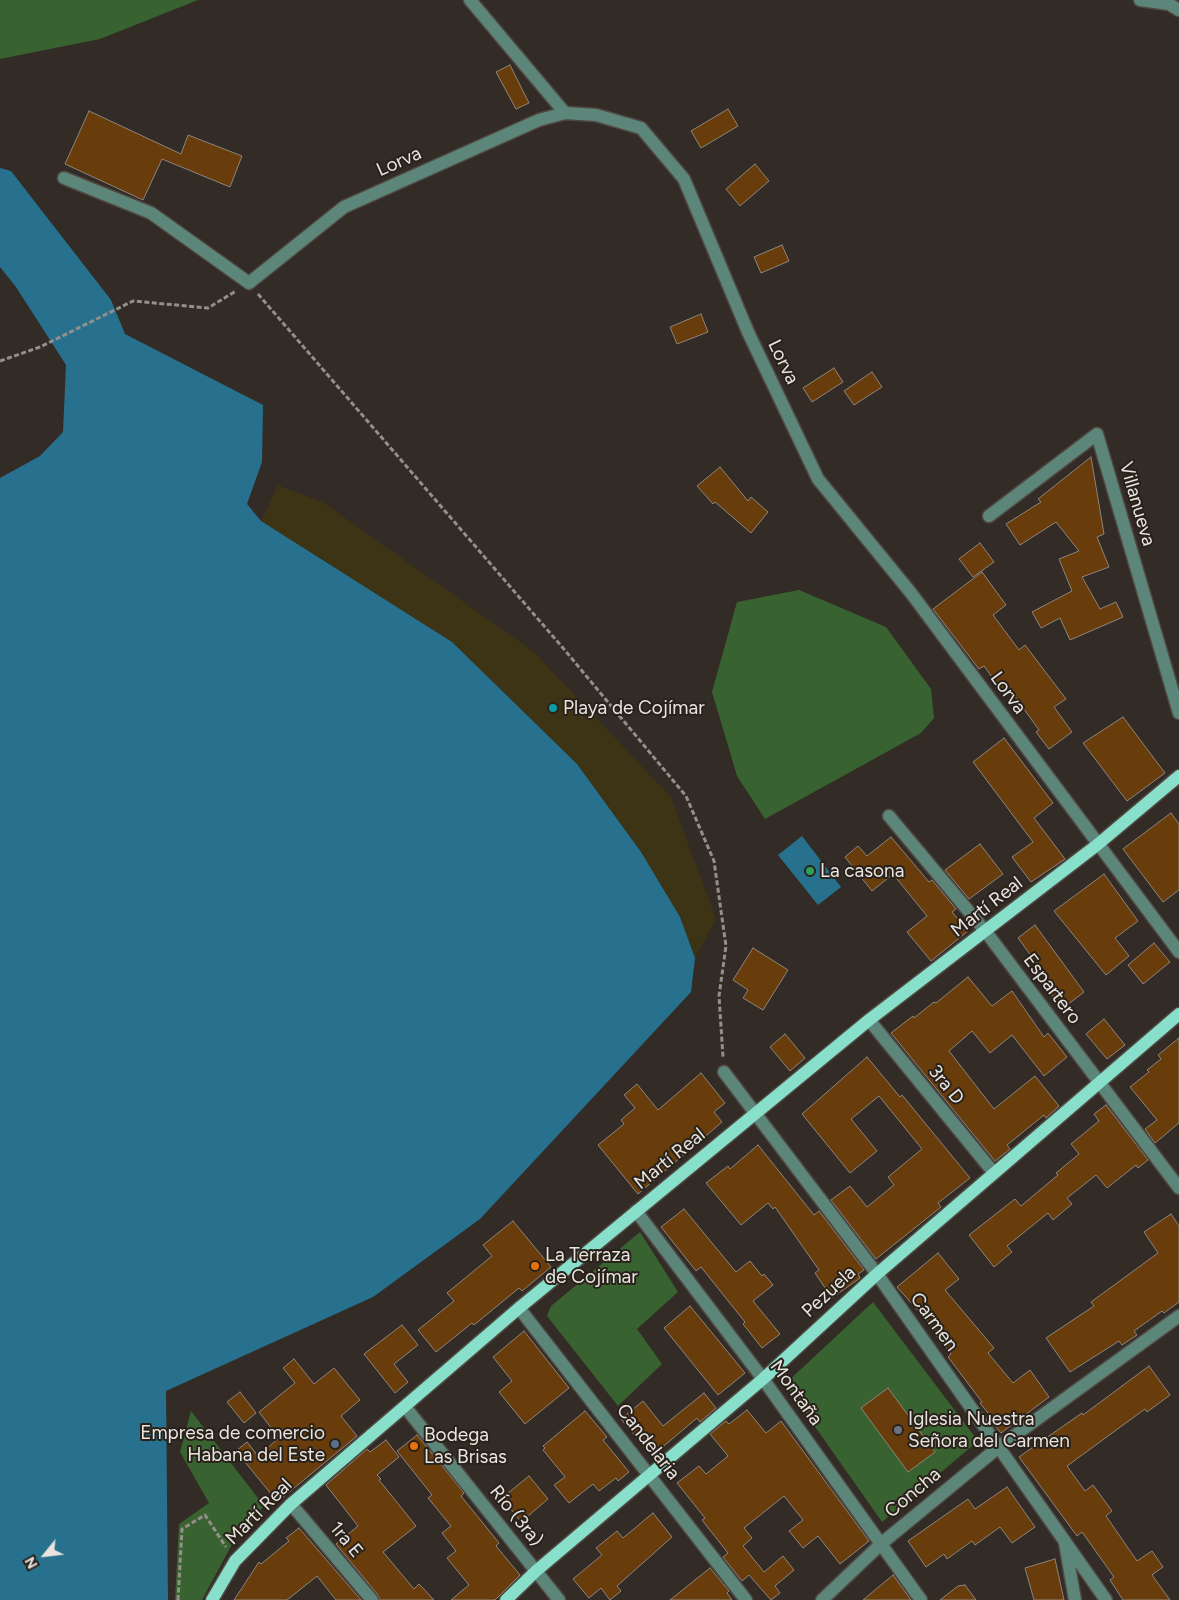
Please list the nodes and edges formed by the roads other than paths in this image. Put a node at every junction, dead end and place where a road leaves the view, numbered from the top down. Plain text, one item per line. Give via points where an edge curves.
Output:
1 (470, 0) edge
2 (1140, 0) edge
3 (1179, 10) edge
4 (565, 113) junction
5 (64, 178) dead end
6 (989, 516) dead end
7 (1179, 714) edge
8 (1179, 776) edge
9 (889, 816) dead end
10 (1097, 845) junction
11 (986, 932) junction
12 (1179, 952) edge
13 (1179, 1014) edge
14 (869, 1020) junction
15 (724, 1072) road end
16 (1100, 1084) junction
17 (754, 1114) junction
18 (994, 1172) junction
19 (1179, 1188) edge
20 (636, 1210) junction
21 (876, 1274) junction
22 (519, 1308) junction
23 (1179, 1316) edge
24 (763, 1379) junction
25 (406, 1408) junction
26 (1000, 1446) junction
27 (650, 1474) junction
28 (291, 1504) junction
29 (1064, 1540) junction
30 (882, 1544) junction
31 (536, 1571) junction
32 (212, 1600) edge
33 (372, 1600) edge
34 (506, 1600) edge
35 (559, 1600) edge
36 (746, 1600) edge
37 (822, 1600) edge
38 (921, 1600) edge
39 (1075, 1600) edge
40 (1106, 1600) edge

1 - 4 street
2 - 3 street via 1169,4
4 - 5 street, Lorva via 539,120 344,208 249,283 151,213
4 - 10 street, Lorva via 596,115 641,128 684,179 748,332 818,479 911,593
6 - 7 street, Villanueva via 1097,434
8 - 10 main road, Martí Real
9 - 11 street, Espartero
10 - 11 main road, Martí Real
10 - 12 street, Lorva
11 - 14 main road, Martí Real
11 - 16 street, Espartero
13 - 16 main road, Pezuela
14 - 17 main road, Martí Real
14 - 18 street, 3ra D
15 - 17 street, Carmen
16 - 18 main road, Pezuela
16 - 19 street, Espartero
17 - 20 main road, Martí Real
17 - 21 street, Carmen
18 - 21 main road, Pezuela
20 - 22 main road, Martí Real
20 - 24 street, Montaña
21 - 24 main road, Pezuela
21 - 26 street, Carmen
22 - 25 main road, Martí Real
22 - 27 street, Candelaria
23 - 26 street, Concha
24 - 27 main road, Pezuela
24 - 30 street, Montaña
25 - 28 main road, Martí Real
25 - 31 street, Río (3ra)
26 - 29 street, Carmen
26 - 30 street, Concha
27 - 31 main road, Pezuela
27 - 36 street, Candelaria
28 - 32 main road, Martí Real via 235,1561
28 - 33 street, 1ra E
29 - 39 street
29 - 40 street, Carmen
30 - 37 street, Concha
30 - 38 street, Montaña
31 - 34 main road, Pezuela
31 - 35 street, Río (3ra)

